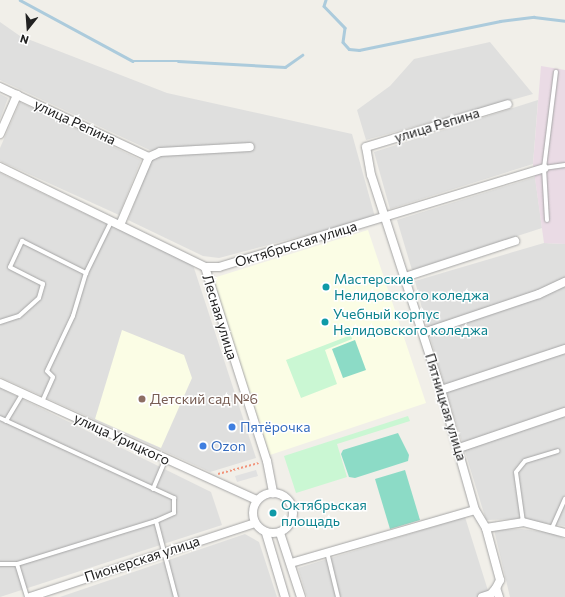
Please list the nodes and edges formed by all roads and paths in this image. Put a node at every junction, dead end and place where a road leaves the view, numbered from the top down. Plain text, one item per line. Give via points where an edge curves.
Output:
1 (556, 72) dead end
2 (0, 87) edge
3 (17, 95) junction
4 (508, 104) dead end
5 (0, 134) edge
6 (250, 147) dead end
7 (366, 147) joint
8 (149, 157) junction
9 (565, 165) edge
10 (0, 167) edge
11 (544, 168) junction
12 (386, 217) junction
13 (547, 220) dead end
14 (111, 221) junction
15 (120, 225) junction
16 (515, 241) dead end
17 (205, 267) junction
18 (86, 274) junction
19 (405, 277) junction
20 (565, 282) edge
21 (0, 322) edge
22 (423, 333) junction
23 (565, 349) edge
24 (0, 383) edge
25 (441, 390) junction
26 (22, 394) junction
27 (42, 402) junction
28 (565, 412) edge
29 (0, 418) edge
30 (6, 421) junction
31 (459, 448) junction
32 (558, 451) dead end
33 (166, 459) junction
34 (267, 461) junction
35 (206, 477) junction
36 (153, 489) junction
37 (273, 493) junction
38 (565, 499) edge
39 (257, 500) junction
40 (475, 510) junction
41 (156, 521) junction
42 (523, 522) junction
43 (255, 523) junction
44 (486, 528) junction
45 (552, 528) junction
46 (266, 533) junction
47 (280, 533) junction
48 (565, 533) edge
49 (163, 552) junction
50 (327, 552) junction
51 (291, 563) junction
52 (0, 564) edge
53 (17, 564) junction
54 (496, 588) junction
55 (28, 597) edge
56 (176, 597) edge
57 (285, 597) edge
58 (301, 597) edge
59 (338, 597) edge
60 (482, 597) edge
61 (499, 597) edge

1 - 11 lane
2 - 3 street, улица Репина
3 - 5 street
3 - 8 street, улица Репина
4 - 7 street, улица Репина
6 - 8 street via 160,152
7 - 12 street, Пятницкая улица via 371,174
8 - 15 street
9 - 11 lane
10 - 14 street, Лесная улица
11 - 12 street, Октябрьская улица
11 - 13 lane
12 - 17 street, Октябрьская улица via 218,267
12 - 19 street, Пятницкая улица
14 - 15 street, Лесная улица
14 - 18 lane
15 - 17 street, Лесная улица
16 - 19 street
17 - 34 street, Лесная улица
18 - 21 lane via 22,241 10,267 43,284 39,298 19,316
18 - 27 lane via 74,316 47,371 53,377
19 - 22 street, Пятницкая улица
20 - 22 street via 539,294
22 - 25 street, Пятницкая улица
23 - 25 street
24 - 26 street, улица Урицкого
25 - 31 street, Пятницкая улица
26 - 27 street, улица Урицкого
26 - 30 lane
27 - 33 street, улица Урицкого
28 - 31 street
29 - 30 lane
30 - 36 lane
31 - 40 street, Пятницкая улица
32 - 42 lane via 525,461 516,472
33 - 35 street, улица Урицкого
33 - 36 lane
34 - 35 path
34 - 37 street, Лесная улица
35 - 39 street, улица Урицкого
36 - 41 lane via 174,498 174,513
37 - 39 street
37 - 47 street via 288,499 293,511 290,524
38 - 45 lane
39 - 43 street via 252,512
40 - 44 street, Пятницкая улица
40 - 50 street
41 - 49 lane
41 - 53 lane
42 - 44 street
42 - 45 street
43 - 46 street
43 - 49 street, Пионерская улица
44 - 54 street, Пятницкая улица via 500,580
45 - 48 street
46 - 47 street
46 - 57 street
47 - 51 street
49 - 55 street, Пионерская улица
49 - 56 lane
50 - 51 street
50 - 59 lane
51 - 58 street
52 - 53 lane
53 - 55 lane
54 - 60 street via 491,594
54 - 61 street, Пятницкая улица

